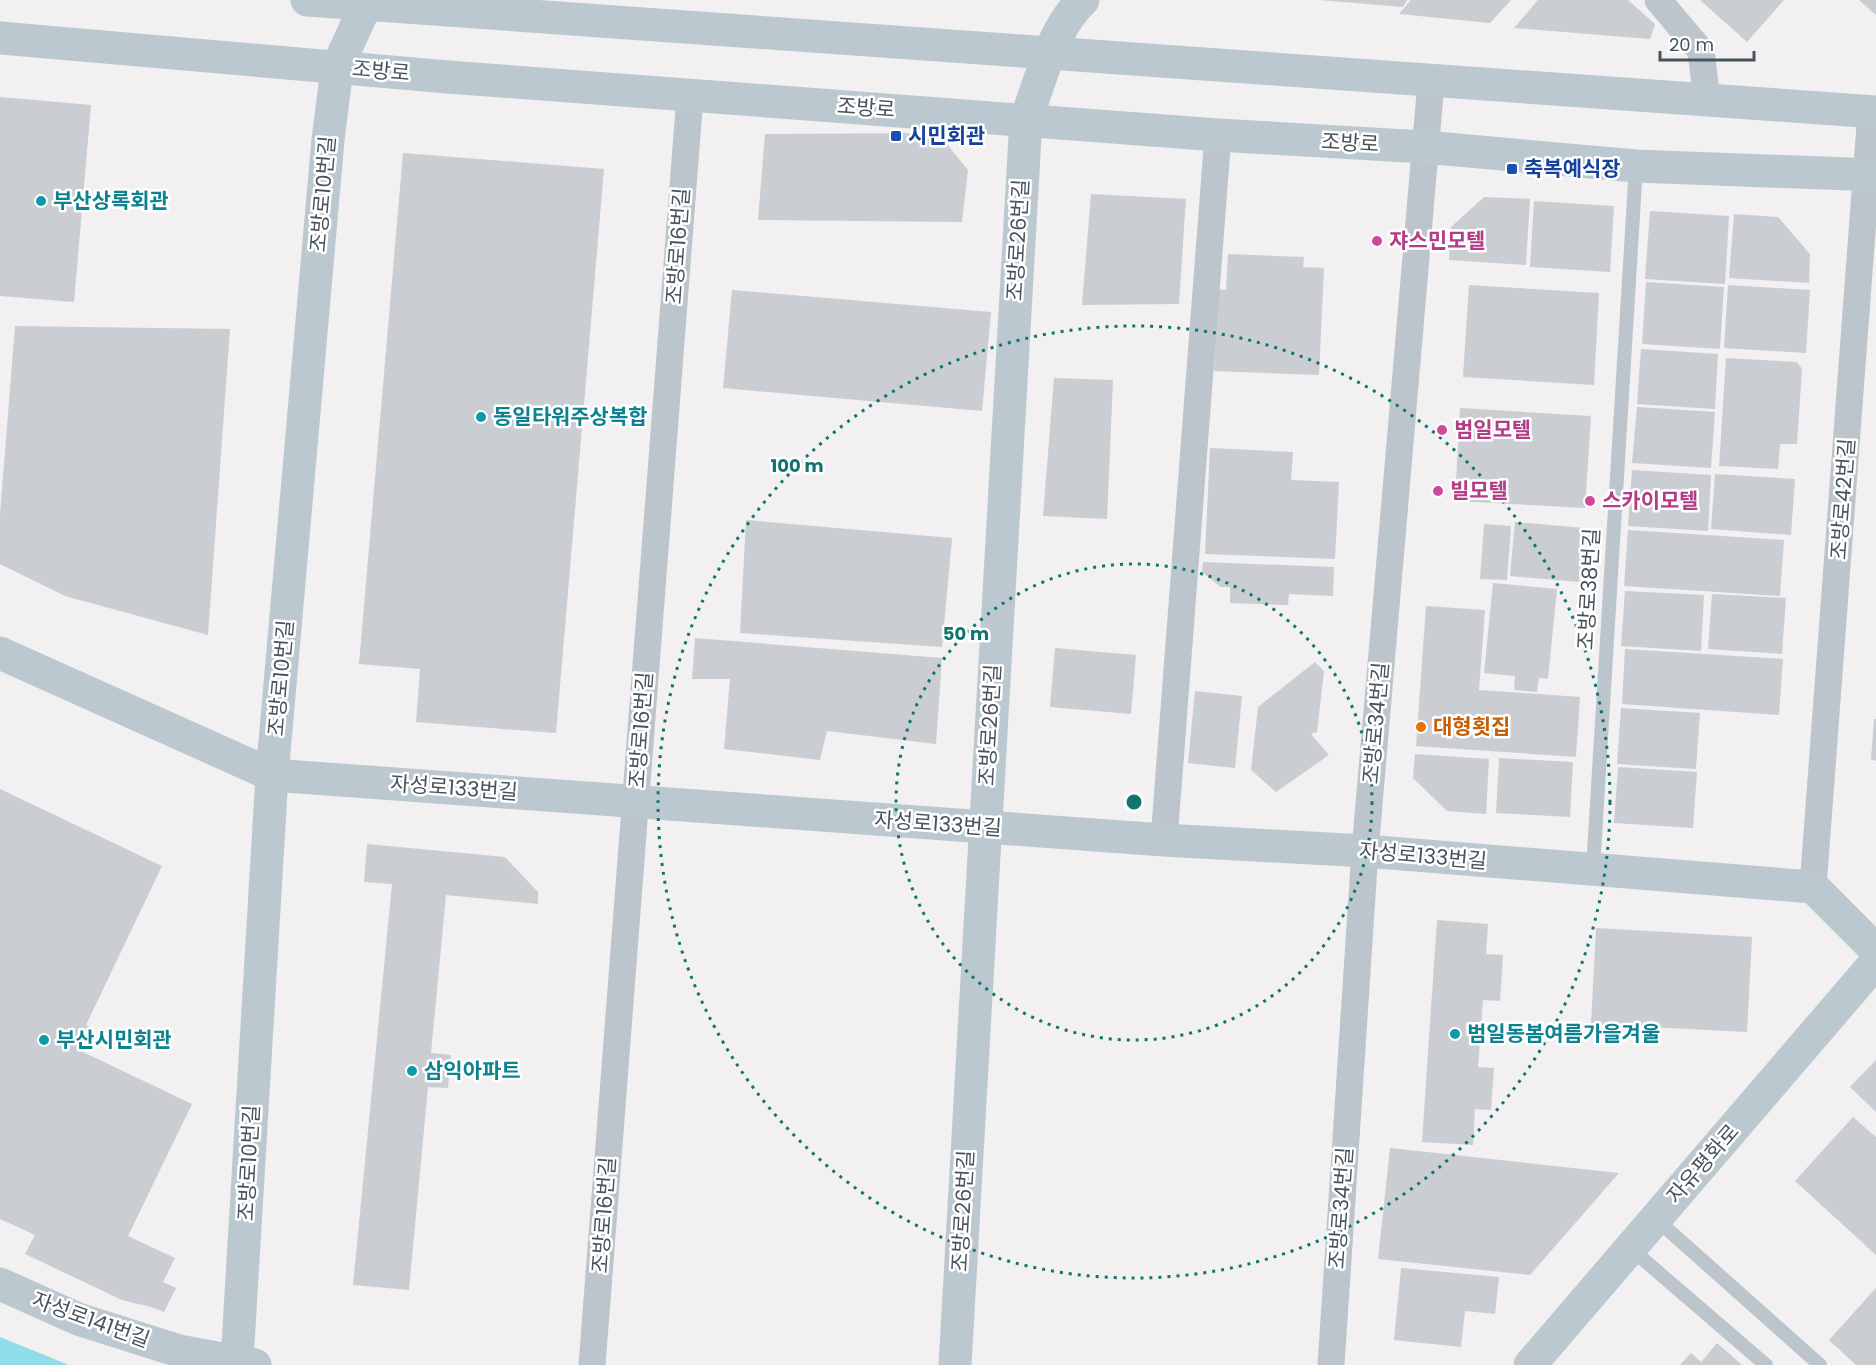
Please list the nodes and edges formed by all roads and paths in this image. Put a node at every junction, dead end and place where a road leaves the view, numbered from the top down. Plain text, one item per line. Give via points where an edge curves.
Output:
1 (307, 0) edge
2 (1083, 0) edge
3 (367, 1) edge
4 (1663, 2) edge
5 (1, 39) edge
6 (1050, 54) junction
7 (337, 68) junction
8 (1431, 82) junction
9 (690, 96) junction
10 (1707, 100) junction
11 (1874, 112) edge
12 (1026, 119) junction
13 (1218, 135) junction
14 (1424, 147) junction
15 (1636, 166) junction
16 (1872, 174) edge
17 (0, 653) edge
18 (272, 775) junction
19 (635, 802) junction
20 (985, 827) junction
21 (1164, 840) junction
22 (1365, 851) junction
23 (1593, 871) junction
24 (1813, 887) junction
25 (1876, 950) edge
26 (1876, 962) edge
27 (1656, 1218) junction
28 (1630, 1248) junction
29 (0, 1284) edge
30 (246, 1363) edge
31 (592, 1365) edge
32 (955, 1365) edge
33 (1331, 1365) edge
34 (1530, 1365) edge
35 (1766, 1365) edge
36 (1820, 1365) edge

1 - 3 street
2 - 6 street, 조방로26번길 via 1070,13
3 - 6 street
3 - 7 street, 조방로10번길
4 - 10 street via 1701,51
5 - 7 street, 조방로
6 - 8 street
6 - 12 street, 조방로26번길
7 - 9 street, 조방로
7 - 18 street, 조방로10번길
8 - 10 street
8 - 14 street, 조방로34번길
9 - 12 street, 조방로
9 - 19 street, 조방로16번길
10 - 11 street
11 - 16 street, 조방로42번길
12 - 13 street, 조방로
12 - 20 street, 조방로26번길
13 - 14 street, 조방로
13 - 21 street
14 - 15 street, 조방로
14 - 22 street, 조방로34번길
15 - 16 street, 조방로
15 - 23 lane, 조방로38번길
16 - 24 street, 조방로42번길
17 - 18 street, 자성로133번길
18 - 19 street, 자성로133번길
18 - 30 street, 조방로10번길
19 - 20 street, 자성로133번길
19 - 31 street, 조방로16번길
20 - 21 street, 자성로133번길
20 - 32 street, 조방로26번길
21 - 22 street, 자성로133번길
22 - 23 street, 자성로133번길
22 - 33 street, 조방로34번길
23 - 24 street, 자성로133번길
24 - 25 street
26 - 27 street, 자유평화로
27 - 28 street, 자유평화로
27 - 36 lane
28 - 34 street, 자유평화로
28 - 35 lane
29 - 30 street, 자성로141번길 via 78,1319 179,1351

